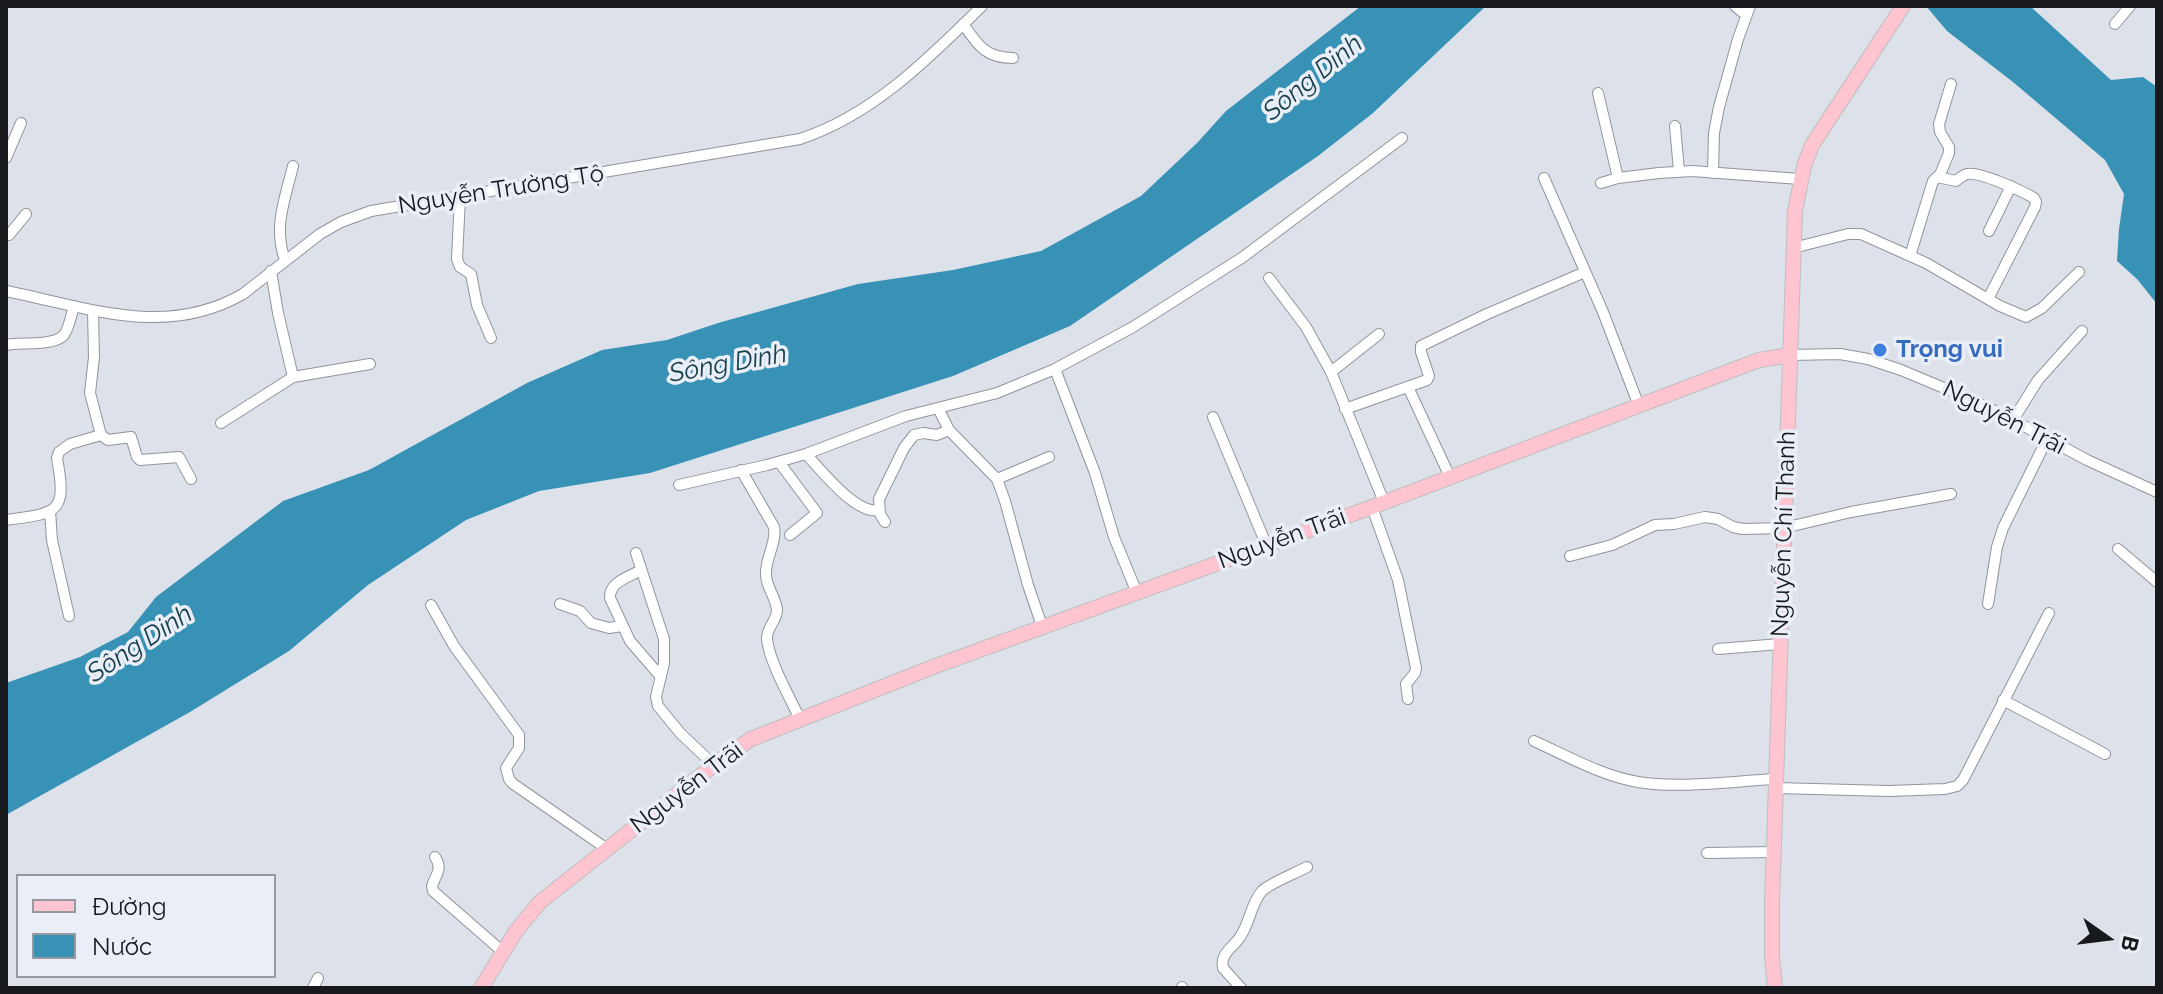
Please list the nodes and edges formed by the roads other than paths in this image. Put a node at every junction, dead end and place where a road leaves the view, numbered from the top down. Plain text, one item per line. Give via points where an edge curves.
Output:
1 (982, 6) edge
2 (1735, 6) edge
3 (1903, 6) edge
4 (2130, 6) edge
5 (1748, 10) edge
6 (963, 24) junction
7 (2115, 24) dead end
8 (1013, 58) dead end
9 (1951, 84) dead end
10 (1598, 93) dead end
11 (21, 123) dead end
12 (1675, 126) dead end
13 (1402, 138) dead end
14 (6, 158) edge
15 (293, 166) dead end
16 (1679, 171) junction
17 (1713, 173) junction
18 (1939, 177) junction
19 (1544, 178) dead end
20 (1618, 178) junction
21 (1800, 179) junction
22 (1601, 183) dead end
23 (2011, 186) junction
24 (460, 197) junction
25 (26, 214) dead end
26 (1989, 231) dead end
27 (8, 234) edge
28 (1793, 248) junction
29 (6, 249) edge
30 (1910, 256) junction
31 (285, 260) junction
32 (271, 271) junction
33 (1585, 272) junction
34 (2079, 272) dead end
35 (1269, 278) dead end
36 (6, 291) edge
37 (1988, 299) junction
38 (74, 306) junction
39 (93, 311) junction
40 (2082, 331) dead end
41 (1379, 334) dead end
42 (491, 338) dead end
43 (6, 345) edge
44 (1790, 355) junction
45 (370, 364) dead end
46 (1055, 369) junction
47 (1331, 372) junction
48 (293, 377) junction
49 (1408, 387) junction
50 (1639, 406) junction
51 (938, 408) junction
52 (1345, 409) junction
53 (1213, 417) dead end
54 (2013, 420) junction
55 (221, 423) dead end
56 (949, 430) junction
57 (101, 435) junction
58 (2047, 439) junction
59 (806, 454) junction
60 (1049, 457) dead end
61 (779, 462) junction
62 (741, 470) junction
63 (1450, 477) junction
64 (191, 479) dead end
65 (997, 479) junction
66 (679, 485) dead end
67 (2157, 492) edge
68 (1951, 494) dead end
69 (1378, 504) junction
70 (879, 510) junction
71 (50, 511) junction
72 (6, 520) edge
73 (885, 522) dead end
74 (1784, 528) junction
75 (790, 535) dead end
76 (1266, 544) junction
77 (2118, 549) dead end
78 (636, 553) dead end
79 (1570, 556) dead end
80 (641, 570) junction
81 (2157, 582) edge
82 (1137, 593) junction
83 (560, 604) dead end
84 (1988, 604) dead end
85 (431, 605) dead end
86 (2049, 613) dead end
87 (69, 616) dead end
88 (622, 626) junction
89 (1043, 629) junction
90 (1780, 644) junction
91 (1718, 649) dead end
92 (661, 677) junction
93 (1408, 699) dead end
94 (2003, 700) junction
95 (800, 719) junction
96 (1534, 741) dead end
97 (2105, 754) dead end
98 (714, 765) junction
99 (1776, 784) junction
100 (607, 849) junction
101 (1774, 852) junction
102 (1707, 853) dead end
103 (435, 857) dead end
104 (1307, 867) dead end
105 (503, 952) junction
106 (481, 988) edge
107 (1241, 988) edge
108 (1775, 988) edge

1 - 6 street, Nguyễn Trường Tộ
2 - 5 street
3 - 21 main road, Nguyễn Chí Thanh via 1812,145
4 - 7 street
5 - 17 street via 1715,122
6 - 8 street via 982,49
6 - 24 street, Nguyễn Trường Tộ via 888,91 816,134
9 - 18 street via 1939,124 1949,147
10 - 20 street
11 - 14 street
12 - 16 street
13 - 46 street via 1243,257
15 - 31 street via 280,221
16 - 17 street
16 - 20 street
17 - 21 street
18 - 23 street via 1956,181 1971,174
18 - 30 street via 1933,181
19 - 33 street
20 - 22 street
21 - 28 main road, Nguyễn Chí Thanh
23 - 26 street
23 - 37 street via 2036,203
24 - 31 street, Nguyễn Trường Tộ via 358,216 328,229
24 - 42 street via 457,259 471,274
25 - 27 street
27 - 29 street
28 - 30 street via 1854,234
28 - 44 main road, Nguyễn Chí Thanh
30 - 37 street
31 - 32 street, Nguyễn Trường Tộ
32 - 39 street, Nguyễn Trường Tộ via 230,302 195,314 147,318
32 - 48 street
33 - 49 street via 1421,346 1429,376
33 - 50 street
34 - 37 street via 2030,316
35 - 47 street
36 - 38 street, Nguyễn Trường Tộ
38 - 39 street, Nguyễn Trường Tộ
38 - 43 street via 60,338
39 - 57 street via 90,385
40 - 54 street via 2038,380
41 - 47 street
44 - 50 main road, Nguyễn Trãi via 1759,360
44 - 54 street, Nguyễn Trãi via 1832,353 1868,359
44 - 74 main road, Nguyễn Chí Thanh
45 - 48 street
46 - 51 street via 997,393
46 - 82 street
47 - 52 street
48 - 55 street
49 - 52 street
49 - 63 street
50 - 63 main road, Nguyễn Trãi
51 - 56 street
51 - 59 street
52 - 69 street
53 - 76 street
54 - 58 street, Nguyễn Trãi
56 - 65 street
56 - 70 street via 909,440 880,495
57 - 64 street via 108,440 131,437 140,460 179,457
57 - 71 street via 59,452 62,498
58 - 67 street, Nguyễn Trãi
58 - 84 street via 2003,528
59 - 61 street
59 - 70 street via 842,492 867,510
60 - 65 street
61 - 62 street
61 - 75 street via 817,513
62 - 66 street
62 - 95 street via 775,532 765,576 777,611 767,641
63 - 69 main road, Nguyễn Trãi
65 - 89 street
68 - 74 street
69 - 76 main road, Nguyễn Trãi
69 - 93 street via 1416,668 1406,684
70 - 73 street
71 - 72 street
71 - 87 street
74 - 79 street via 1743,529 1705,517 1655,525 1612,545
74 - 90 main road, Nguyễn Chí Thanh
76 - 82 main road, Nguyễn Trãi
77 - 81 street
78 - 80 street
80 - 88 street via 610,592
80 - 92 street via 664,639
82 - 89 main road, Nguyễn Trãi
83 - 88 street via 580,611 591,623
85 - 100 street via 462,659 519,735 519,748 506,768 509,779
86 - 94 street
88 - 92 street
89 - 95 main road, Nguyễn Trãi
90 - 91 street
90 - 99 main road, Nguyễn Chí Thanh
92 - 98 street via 656,697 660,711
94 - 97 street
94 - 99 street via 1963,780 1952,788 1889,791
95 - 98 main road, Nguyễn Trãi via 751,739
96 - 99 street via 1636,782
98 - 100 main road, Nguyễn Trãi
99 - 101 main road, Nguyễn Chí Thanh
100 - 105 main road, Nguyễn Trãi via 540,902
101 - 102 street
101 - 108 main road, Nguyễn Chí Thanh
103 - 105 street via 440,869 433,891
104 - 107 street via 1260,893 1243,933 1223,957 1223,968
105 - 106 main road, Nguyễn Trãi

